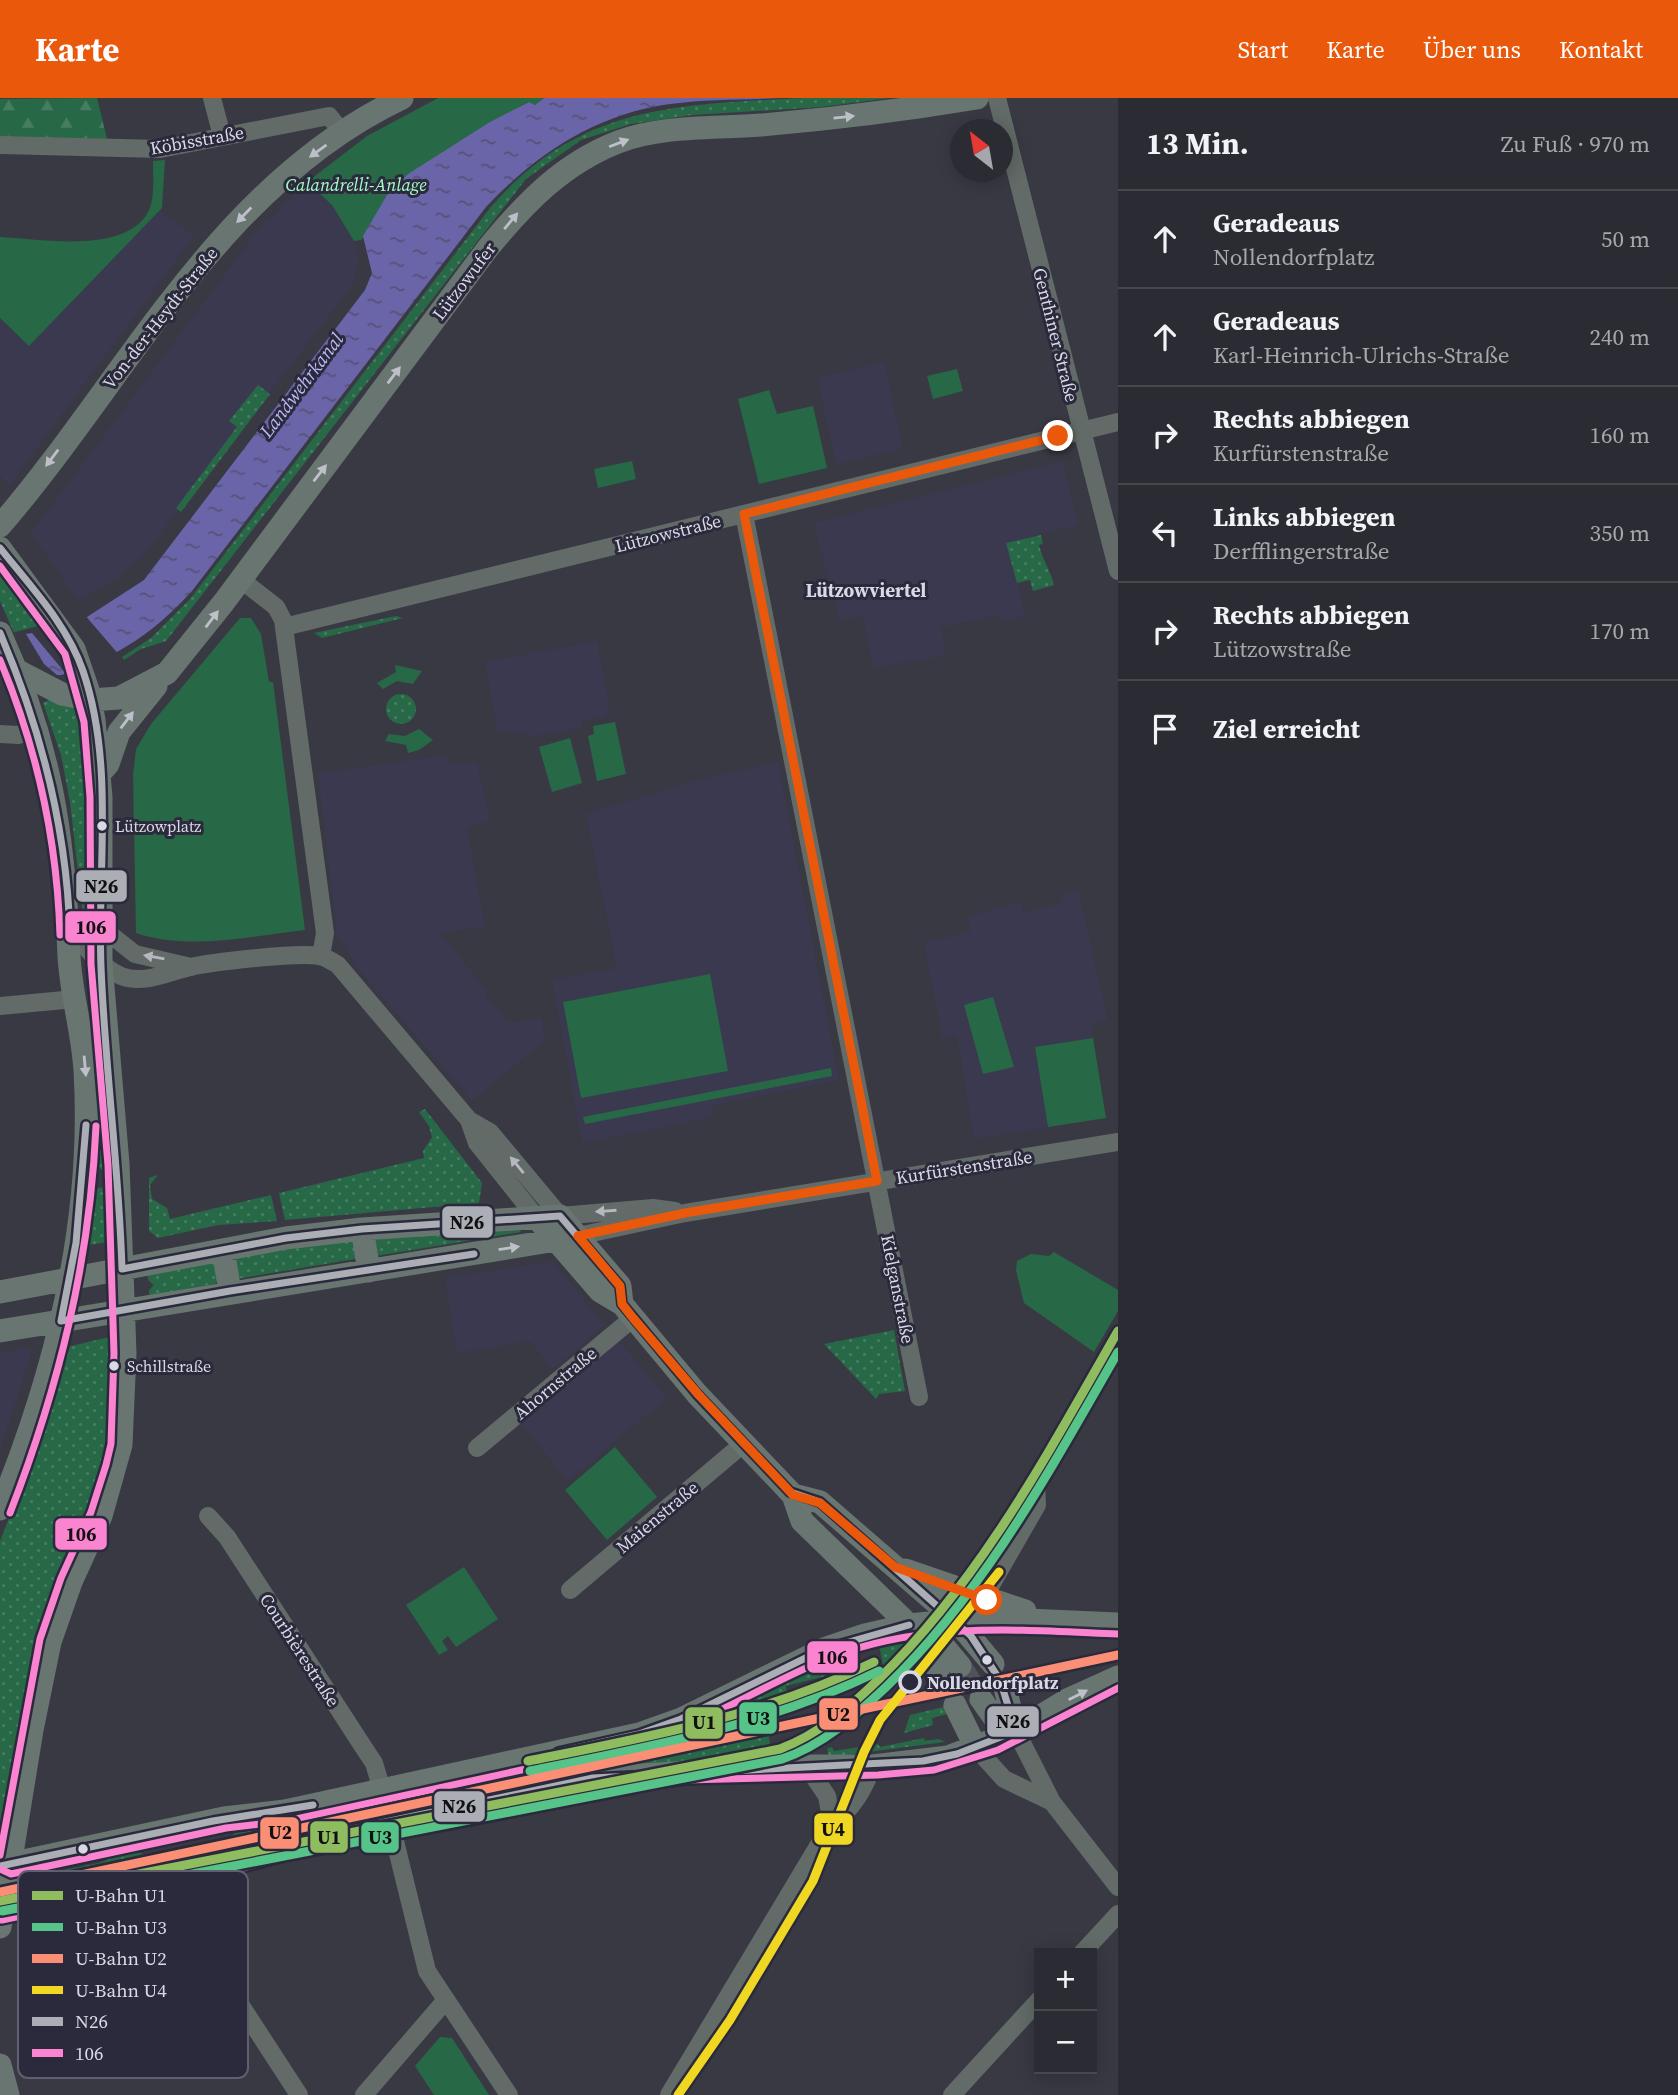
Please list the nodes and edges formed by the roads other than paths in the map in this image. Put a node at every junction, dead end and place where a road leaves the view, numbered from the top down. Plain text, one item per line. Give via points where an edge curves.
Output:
1 (212, 98) edge
2 (402, 98) edge
3 (977, 98) edge
4 (997, 98) edge
5 (343, 133) junction
6 (222, 136) junction
7 (0, 145) edge
8 (1118, 422) edge
9 (1081, 431) junction
10 (744, 514) junction
11 (0, 526) edge
12 (0, 548) edge
13 (1118, 571) edge
14 (240, 579) junction
15 (284, 627) junction
16 (1, 634) edge
17 (167, 673) junction
18 (36, 690) junction
19 (91, 700) junction
20 (39, 730) junction
21 (0, 734) edge
22 (99, 774) junction
23 (102, 928) junction
24 (70, 929) junction
25 (321, 956) junction
26 (101, 963) junction
27 (191, 967) junction
28 (75, 999) junction
29 (0, 1006) edge
30 (469, 1120) junction
31 (1118, 1142) edge
32 (877, 1181) junction
33 (685, 1213) junction
34 (560, 1216) junction
35 (536, 1217) junction
36 (362, 1229) junction
37 (568, 1238) junction
38 (223, 1250) junction
39 (122, 1269) junction
40 (369, 1271) junction
41 (69, 1279) junction
42 (230, 1291) junction
43 (0, 1292) edge
44 (123, 1310) junction
45 (627, 1311) junction
46 (61, 1321) junction
47 (0, 1331) edge
48 (1118, 1345) edge
49 (919, 1397) dead end
50 (743, 1444) junction
51 (477, 1448) dead end
52 (793, 1495) junction
53 (0, 1510) edge
54 (208, 1516) dead end
55 (891, 1563) junction
56 (864, 1582) junction
57 (570, 1590) dead end
58 (987, 1600) junction
59 (956, 1620) junction
60 (1058, 1622) junction
61 (1118, 1624) edge
62 (909, 1625) junction
63 (993, 1664) dead end
64 (949, 1668) tunnel mouth
65 (1118, 1677) edge
66 (1004, 1688) tunnel mouth
67 (981, 1699) tunnel mouth
68 (955, 1705) tunnel mouth
69 (1017, 1731) junction
70 (976, 1748) junction
71 (806, 1765) junction
72 (873, 1766) junction
73 (382, 1790) junction
74 (1052, 1802) junction
75 (390, 1821) junction
76 (832, 1823) junction
77 (5, 1865) edge
78 (181, 1871) edge
79 (1118, 1887) edge
80 (18, 1911) edge
81 (1118, 1914) edge
82 (1, 1915) edge
83 (1087, 1948) edge
84 (446, 2000) junction
85 (1034, 2005) edge
86 (248, 2016) edge
87 (299, 2095) edge
88 (364, 2095) edge
89 (509, 2095) edge
90 (669, 2095) edge
91 (952, 2095) edge

1 - 6 street
2 - 5 main road, Von-der-Heydt-Straße
14 -> 3 main road, Lützowufer via 480,258 525,204 558,174 619,142 649,133 811,121
4 - 9 street, Genthiner Straße
5 - 6 street, Köbisstraße via 329,116
5 -> 11 main road, Von-der-Heydt-Straße via 294,168 242,216 164,309
6 - 7 street, Köbisstraße via 160,149
8 - 9 street, Lützowstraße
9 - 10 street, Lützowstraße
9 - 13 street, Genthiner Straße
10 - 15 street, Lützowstraße
10 - 32 street, Kielganstraße
12 - 19 main road via 74,649
14 - 15 street via 276,607
17 -> 14 main road, Lützowufer
15 - 25 street via 325,933
16 - 18 main road via 16,670
17 - 19 main road, Lützowufer via 120,698
22 -> 17 main road via 108,764 118,732
18 - 19 main road
18 - 20 main road
19 - 22 main road
20 - 21 street
20 - 24 main road via 62,848
22 - 23 main road
23 - 26 main road
27 -> 23 street via 135,954
24 - 26 street
24 - 28 main road
25 - 27 street
25 - 30 street via 346,972
26 - 27 street via 131,978 166,976
26 - 39 main road
28 - 29 street
28 -> 41 main road via 85,1069 86,1120 82,1192
34 -> 30 street via 490,1132
30 - 35 street via 477,1143
31 - 32 street, Kurfürstenstraße
32 - 33 street, Kurfürstenstraße
32 - 49 street, Kielganstraße
33 -> 34 street, Kurfürstenstraße via 653,1208
33 - 37 street, Kurfürstenstraße
34 - 35 main road, Kurfürstenstraße
34 - 37 main road
35 - 36 main road, Kurfürstenstraße
35 - 37 main road
36 - 38 main road, Kurfürstenstraße
36 - 40 main road
40 -> 37 main road, Kurfürstenstraße
37 - 45 main road via 620,1286
38 - 39 main road, Kurfürstenstraße
38 - 42 main road
39 - 41 main road, Kurfürstenstraße
39 - 44 main road
40 - 42 main road, Kurfürstenstraße
41 - 43 main road, Kurfürstenstraße
41 - 46 main road
42 - 44 main road, Kurfürstenstraße
44 - 46 main road, Kurfürstenstraße
44 - 77 main road via 121,1445 101,1516 50,1642
45 - 50 main road
45 - 51 street, Ahornstraße
46 - 47 main road, Kurfürstenstraße
46 - 53 main road via 41,1399
48 - 58 street via 1036,1483 1037,1505
50 - 52 main road
50 - 57 street, Maienstraße
52 - 55 main road via 820,1503
52 - 56 main road via 802,1521
54 - 73 street, Courbièrestraße via 227,1537 374,1763
55 - 56 main road
55 - 58 main road
55 - 59 main road
56 - 62 main road
58 - 60 main road
59 - 60 main road
59 - 62 main road
59 - 63 main road
60 - 61 main road
62 - 64 main road via 944,1647
62 - 73 main road via 824,1649 681,1719 639,1734
69 -> 65 main road via 1067,1700
66 - 69 main road
67 - 69 main road via 995,1719
68 - 70 main road
69 - 70 main road
69 - 74 street
70 - 72 main road via 934,1759
70 - 74 street via 1004,1779
71 - 72 main road
71 - 75 main road via 593,1778
71 - 76 street via 827,1796
72 - 76 street via 845,1815
73 - 75 main road
73 - 77 main road
74 - 79 street
75 - 78 main road
75 - 84 street via 427,1971
76 - 90 street
77 - 82 main road
80 - 82 main road
81 - 83 street
84 - 88 street
84 - 89 street
85 - 91 street
86 - 87 street

